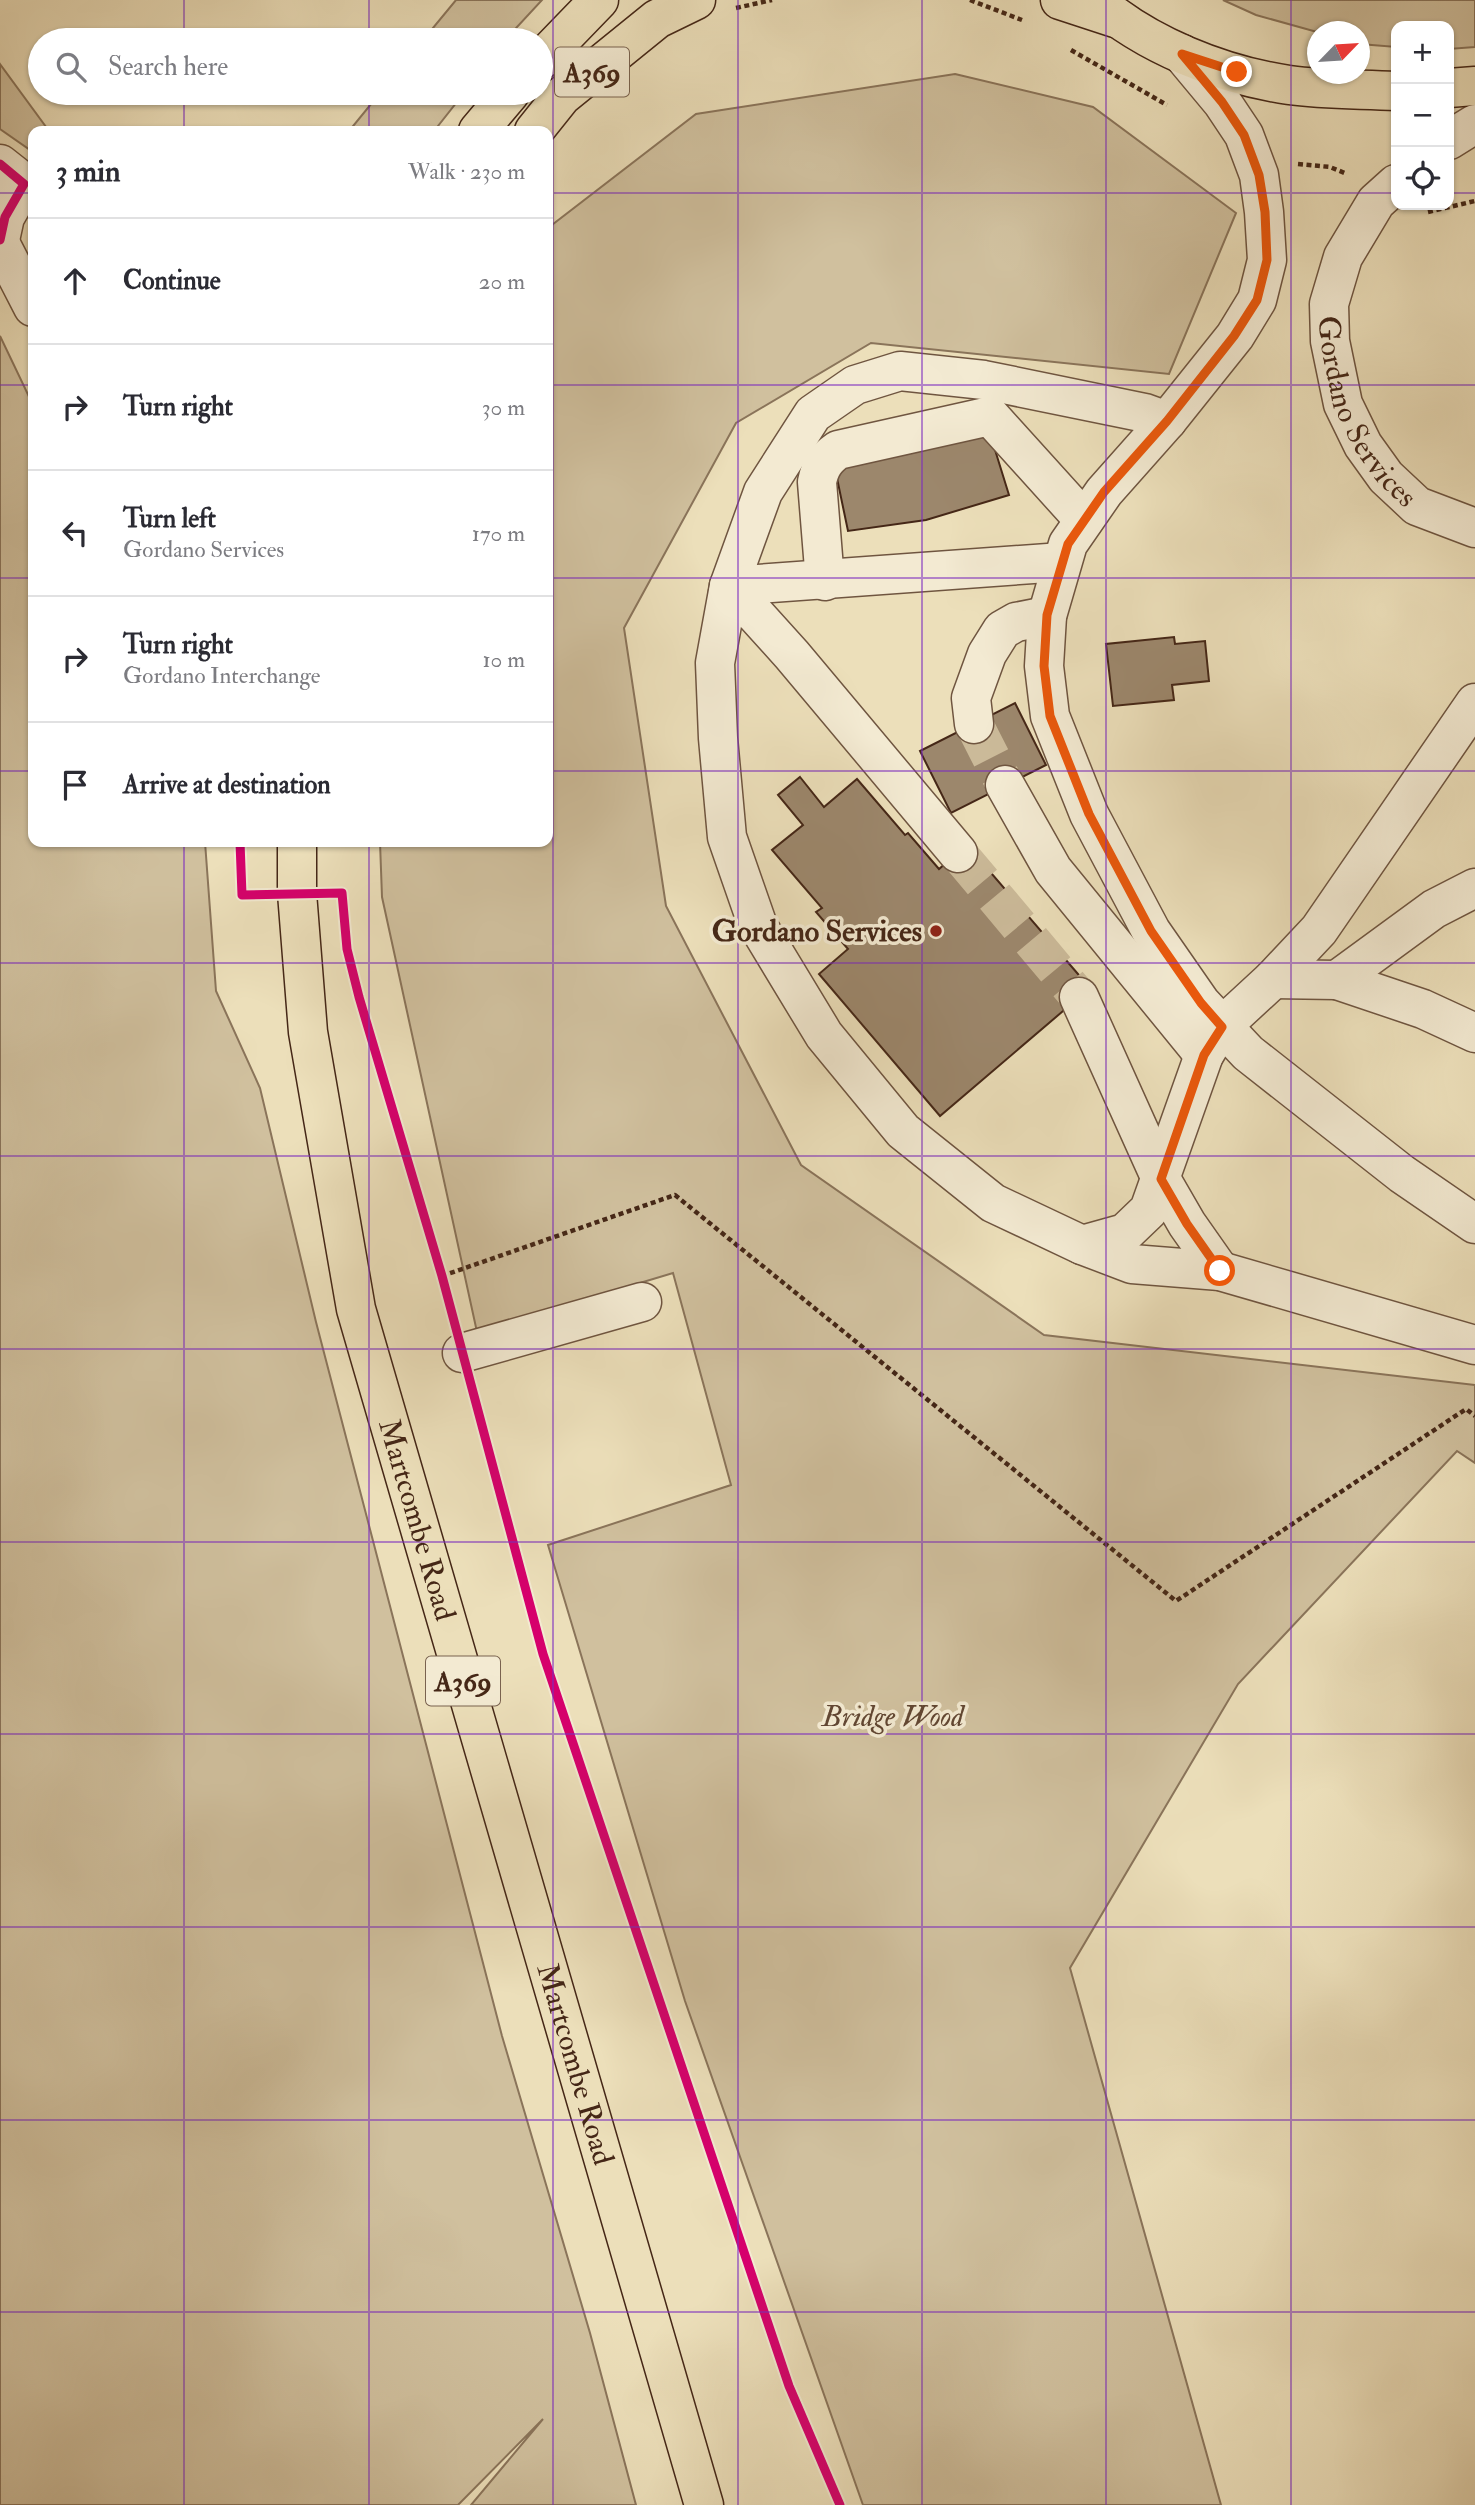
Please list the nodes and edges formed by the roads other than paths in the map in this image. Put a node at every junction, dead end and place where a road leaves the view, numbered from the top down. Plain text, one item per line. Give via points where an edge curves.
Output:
1 (599, 0) edge
2 (696, 0) edge
3 (1060, 0) edge
4 (1105, 9) edge
5 (553, 48) edge
6 (1182, 54) junction
7 (1475, 86) edge
8 (1454, 88) edge
9 (1391, 91) edge
10 (500, 105) edge
11 (1475, 124) edge
12 (482, 126) edge
13 (538, 126) edge
14 (1454, 137) edge
15 (19, 179) edge
16 (1391, 199) edge
17 (0, 242) edge
18 (28, 297) edge
19 (1167, 421) junction
20 (1084, 520) junction
21 (1475, 528) edge
22 (1062, 562) junction
23 (825, 581) junction
24 (729, 590) junction
25 (1047, 615) junction
26 (1475, 703) edge
27 (974, 724) tunnel mouth
28 (1005, 785) tunnel mouth
29 (297, 847) edge
30 (958, 853) tunnel mouth
31 (1475, 888) edge
32 (1273, 979) junction
33 (1336, 980) junction
34 (1079, 997) tunnel mouth
35 (1475, 1033) edge
36 (1213, 1041) junction
37 (1161, 1179) junction
38 (1475, 1224) edge
39 (1082, 1245) junction
40 (1220, 1271) junction
41 (642, 1301) dead end
42 (1475, 1345) edge
43 (462, 1353) dead end
44 (704, 2505) edge

1 - 5 main road, A369
2 - 13 main road, A369 via 657,19 562,96
3 - 4 main road
4 - 6 main road via 1150,40
6 - 9 main road via 1289,85
6 - 19 lane via 1244,135 1259,175 1267,260 1257,300
7 - 8 main road
10 - 12 main road
11 - 14 lane
15 - 17 lane
16 - 21 lane, Gordano Services via 1376,202 1343,257 1329,304 1330,341 1343,404 1386,477 1417,506
17 - 18 lane
19 - 20 lane
19 - 24 lane via 984,380 900,372 855,385 813,414 763,492
20 - 22 lane
20 - 23 lane via 990,416 838,450 820,467 817,482
22 - 23 lane
22 - 25 lane
23 - 24 lane
24 - 30 lane via 792,655
24 - 39 lane via 715,663 718,738 727,838 758,926 824,1035 903,1131 993,1203
25 - 27 lane via 1002,630 987,654 971,698
25 - 36 lane via 1044,666 1050,716 1089,814 1151,931 1201,1003
26 - 32 lane via 1319,930
28 - 36 lane via 1053,870
29 - 44 main road, Martcombe Road / A369 via 308,1032 356,1309
31 - 33 lane via 1434,909
32 - 33 lane
32 - 36 lane
33 - 35 lane via 1423,1009
34 - 37 lane
36 - 37 lane
36 - 38 lane via 1248,1054 1402,1174
37 - 39 lane via 1149,1210 1125,1233
37 - 40 lane
39 - 40 lane via 1132,1264
40 - 42 lane
41 - 43 lane

